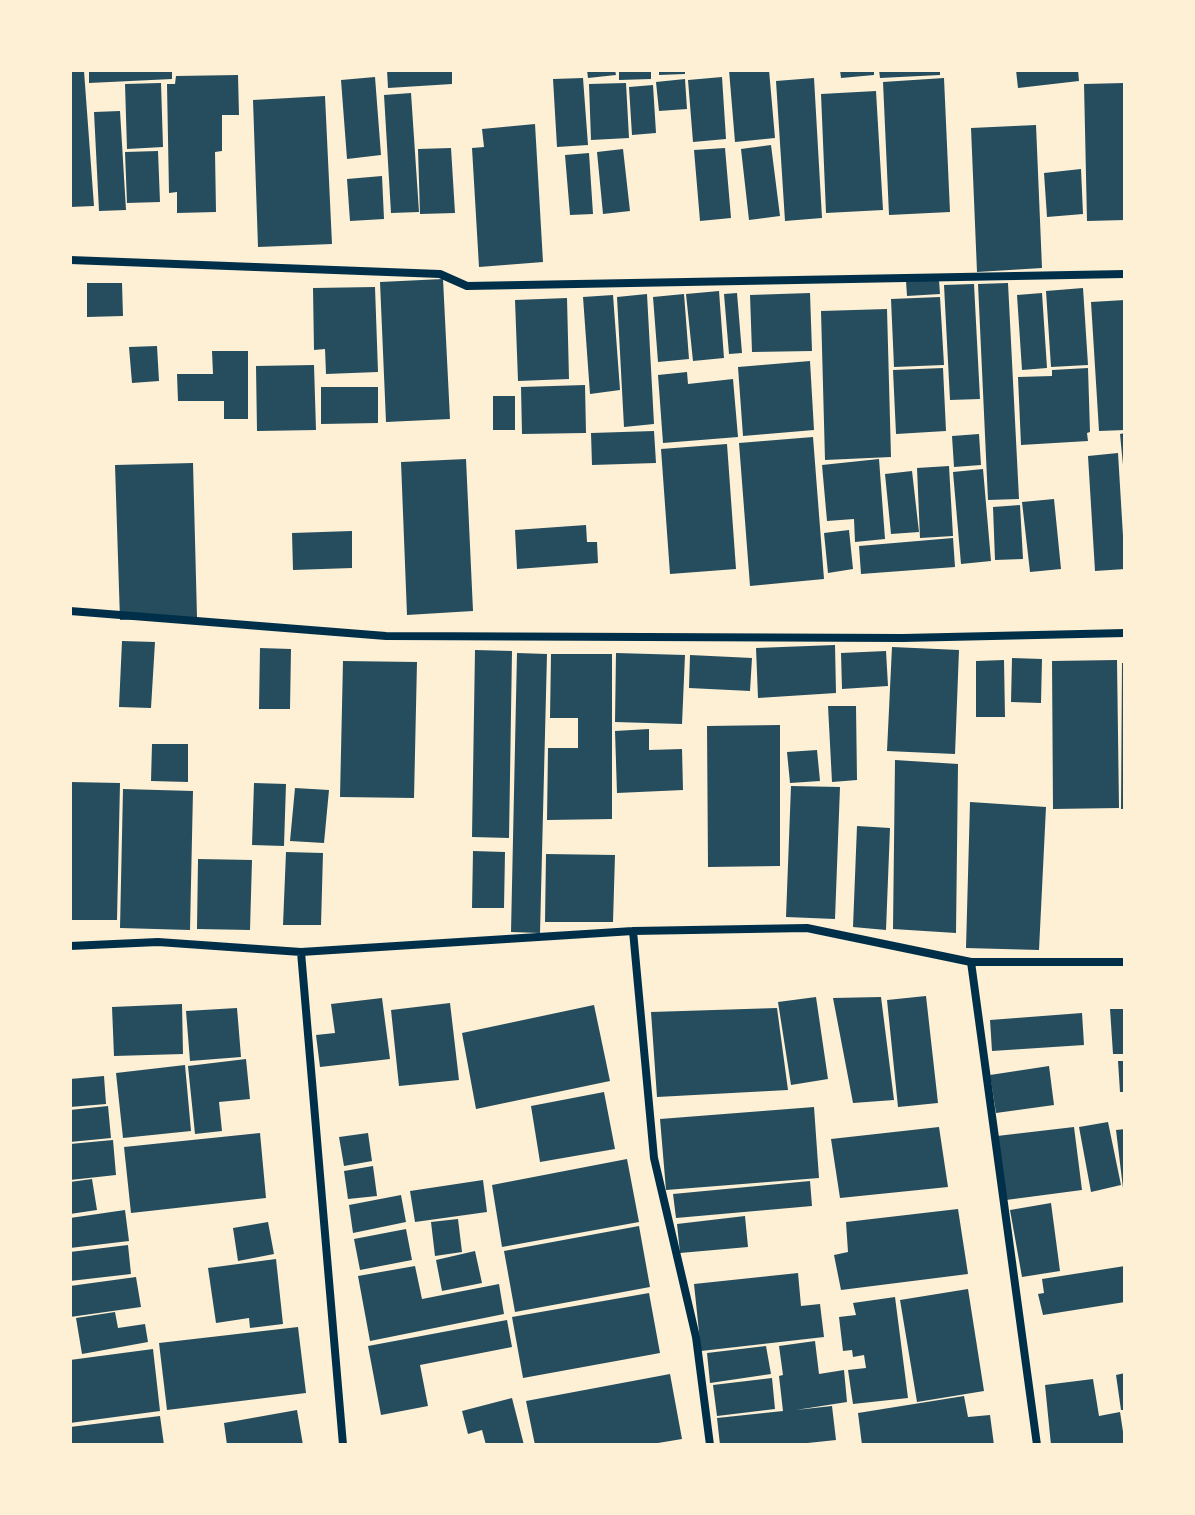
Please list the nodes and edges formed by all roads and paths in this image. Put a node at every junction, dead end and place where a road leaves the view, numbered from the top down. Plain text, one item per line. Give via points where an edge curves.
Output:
1 (70, 260) edge
2 (1125, 274) edge
3 (70, 611) edge
4 (1125, 633) edge
5 (633, 931) junction
6 (70, 946) edge
7 (301, 952) junction
8 (971, 962) junction
9 (1125, 962) edge
10 (343, 1445) edge
11 (710, 1445) edge
12 (1037, 1445) edge

1 - 2 street via 440,274 467,286
3 - 4 street via 386,636 903,638
5 - 7 street
5 - 8 street via 807,928
5 - 11 street via 654,1158 696,1337
6 - 7 street via 158,942
7 - 10 street
8 - 9 street
8 - 12 street

